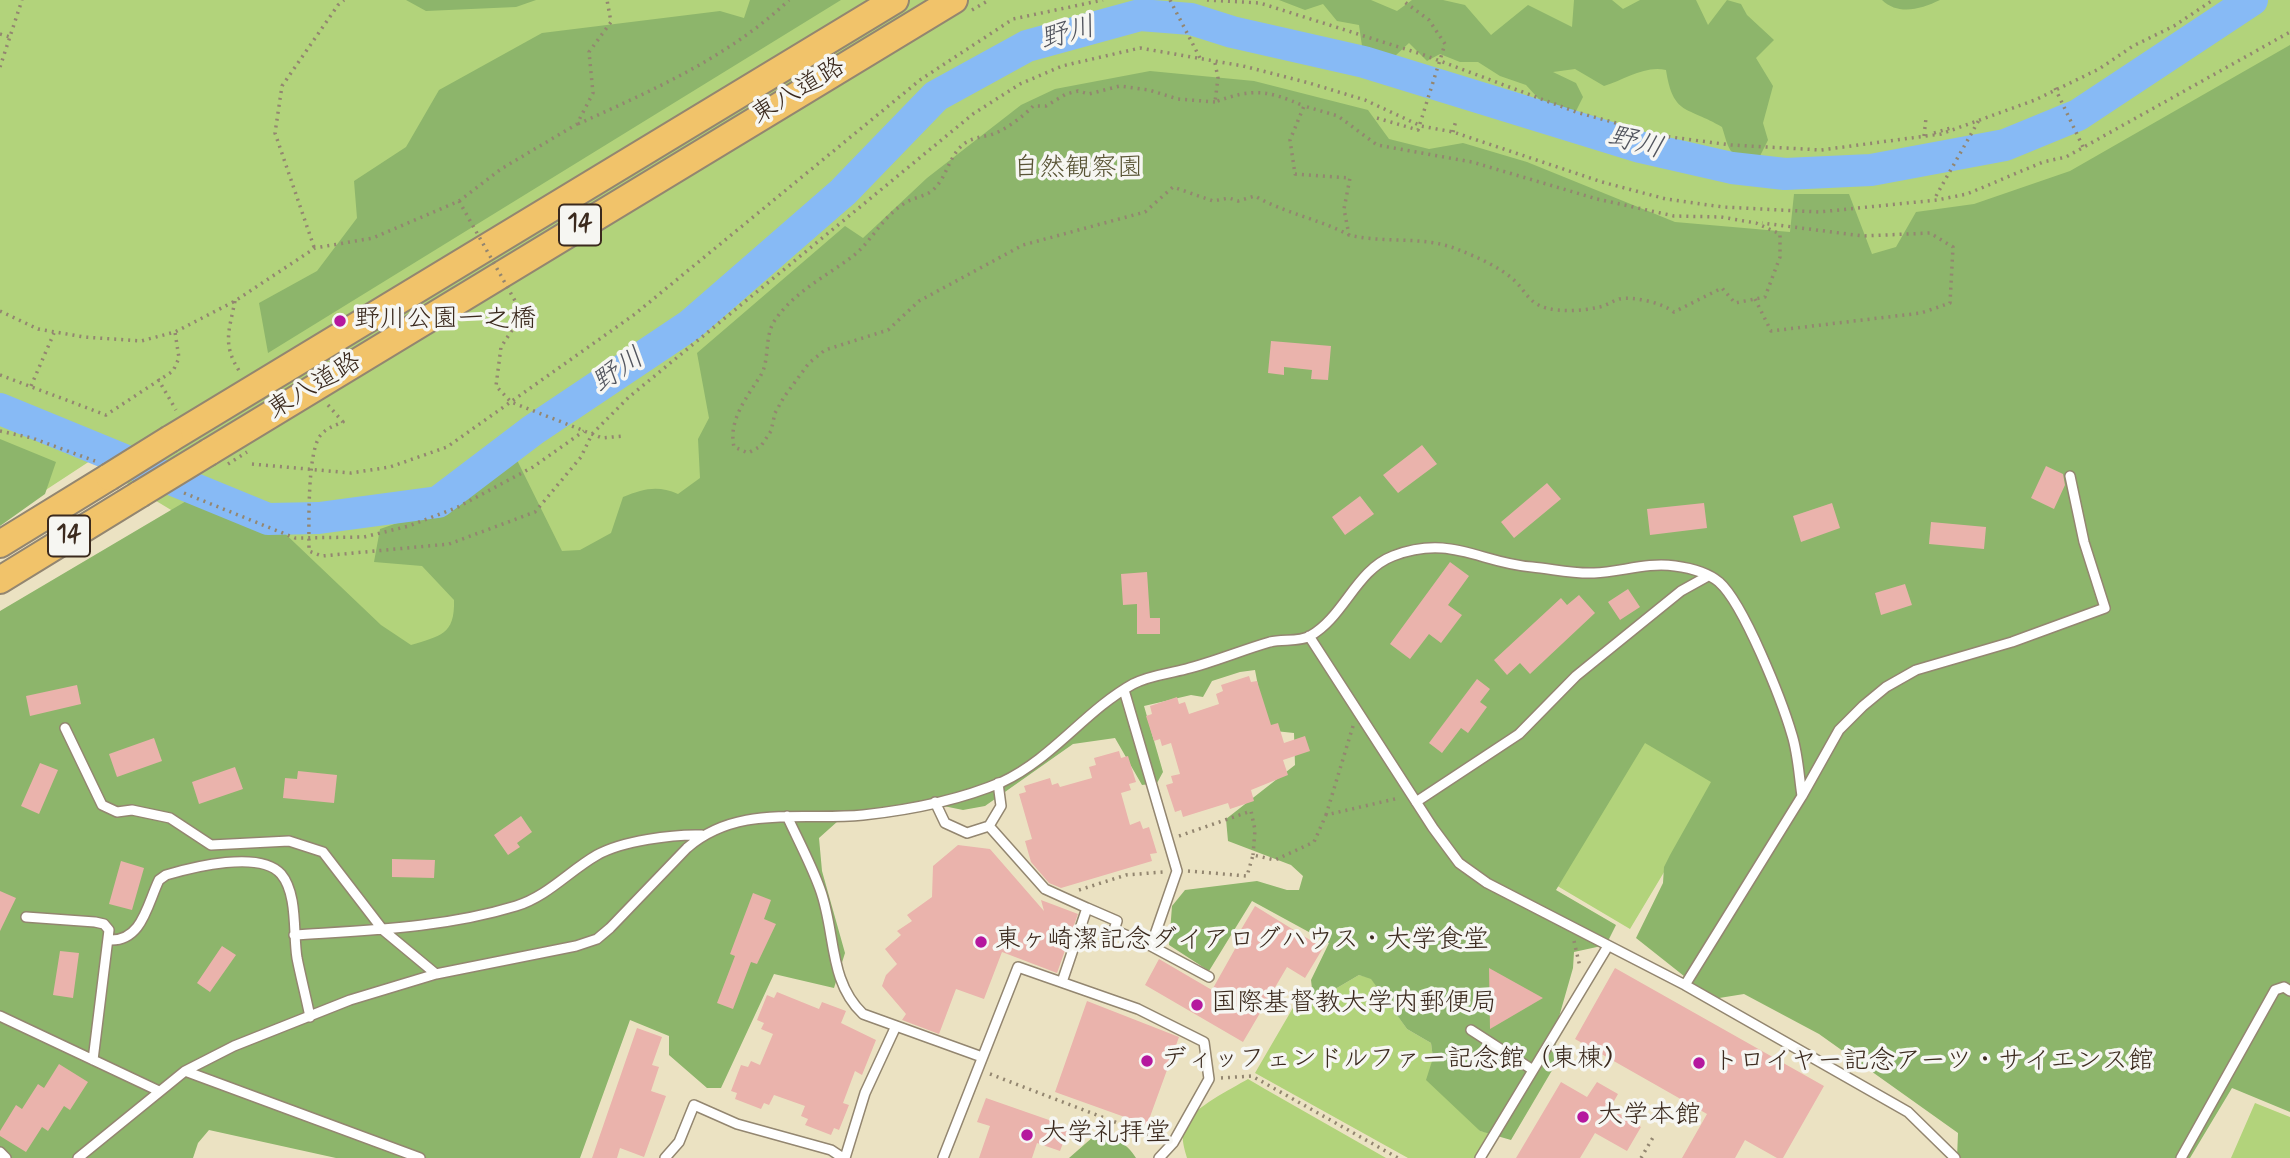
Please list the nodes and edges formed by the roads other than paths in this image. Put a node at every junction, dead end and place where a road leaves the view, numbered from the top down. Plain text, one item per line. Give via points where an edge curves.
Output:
1 (895, 0) edge
2 (954, 0) edge
3 (2070, 476) dead end
4 (0, 544) edge
5 (1708, 576) junction
6 (0, 580) edge
7 (1309, 636) junction
8 (1124, 691) junction
9 (65, 727) dead end
10 (998, 783) junction
11 (1802, 796) junction
12 (1413, 799) junction
13 (936, 802) junction
14 (787, 816) junction
15 (989, 826) junction
16 (702, 835) junction
17 (1087, 908) junction
18 (26, 917) dead end
19 (383, 930) junction
20 (294, 935) junction
21 (110, 940) junction
22 (1151, 946) junction
23 (1608, 946) junction
24 (436, 974) junction
25 (1209, 977) dead end
26 (1062, 982) junction
27 (1685, 985) junction
28 (2290, 991) edge
29 (0, 1016) edge
30 (310, 1017) junction
31 (896, 1026) junction
32 (1471, 1030) dead end
33 (982, 1057) junction
34 (93, 1060) junction
35 (1533, 1070) junction
36 (185, 1071) junction
37 (159, 1091) junction
38 (0, 1152) edge
39 (6, 1158) edge
40 (78, 1158) edge
41 (420, 1158) edge
42 (665, 1158) edge
43 (844, 1158) edge
44 (943, 1158) edge
45 (1159, 1158) edge
46 (1480, 1158) edge
47 (1955, 1158) edge
48 (2181, 1158) edge

1 - 4 main road, 東八道路 / 14, bridge via 170,439 108,471
2 - 6 main road, 東八道路 / 14, bridge
3 - 11 lane via 2105,608 1916,670 1886,687 1839,730
5 - 7 lane via 1655,564 1595,573 1515,566 1450,548 1409,552 1377,566 1331,620
5 - 11 lane via 1739,605 1748,625 1793,739
5 - 12 lane via 1681,591 1576,676 1519,734
7 - 8 lane via 1271,642 1152,676
7 - 12 lane
8 - 10 lane via 1027,767
8 - 22 lane via 1177,871
9 - 19 lane via 102,806 170,818 211,845 289,841 310,846 334,862
10 - 13 lane
10 - 15 lane via 1002,806
11 - 27 lane
12 - 23 lane via 1459,863 1487,883
13 - 14 lane via 864,815
13 - 15 lane via 945,823 956,828 967,832
14 - 16 lane via 766,815 723,824
14 - 31 lane via 820,888 843,989 863,1014
15 - 17 lane via 1045,889
16 - 19 lane via 683,834 615,848 535,899 516,906 456,921
16 - 24 lane via 597,939
17 - 22 lane via 1117,921 1114,930
17 - 26 lane
18 - 21 lane via 103,924 110,930
19 - 20 lane
19 - 24 lane
20 - 21 lane via 289,895 279,872 243,861 166,875 159,880 135,932 124,941
20 - 30 lane
21 - 34 lane
22 - 25 lane
23 - 27 lane
23 - 35 lane
24 - 30 lane
26 - 33 lane via 1017,967
26 - 45 lane via 1138,1009 1204,1042 1209,1079
27 - 47 lane via 1908,1112
28 - 48 lane via 2284,987 2275,990
29 - 34 lane
30 - 36 lane via 234,1046
31 - 33 lane
31 - 43 lane via 860,1105
32 - 35 lane
33 - 44 lane
34 - 37 lane
35 - 46 lane
36 - 37 lane
36 - 41 lane
37 - 40 lane
38 - 39 lane
42 - 43 lane via 680,1142 694,1105 737,1124 831,1150

